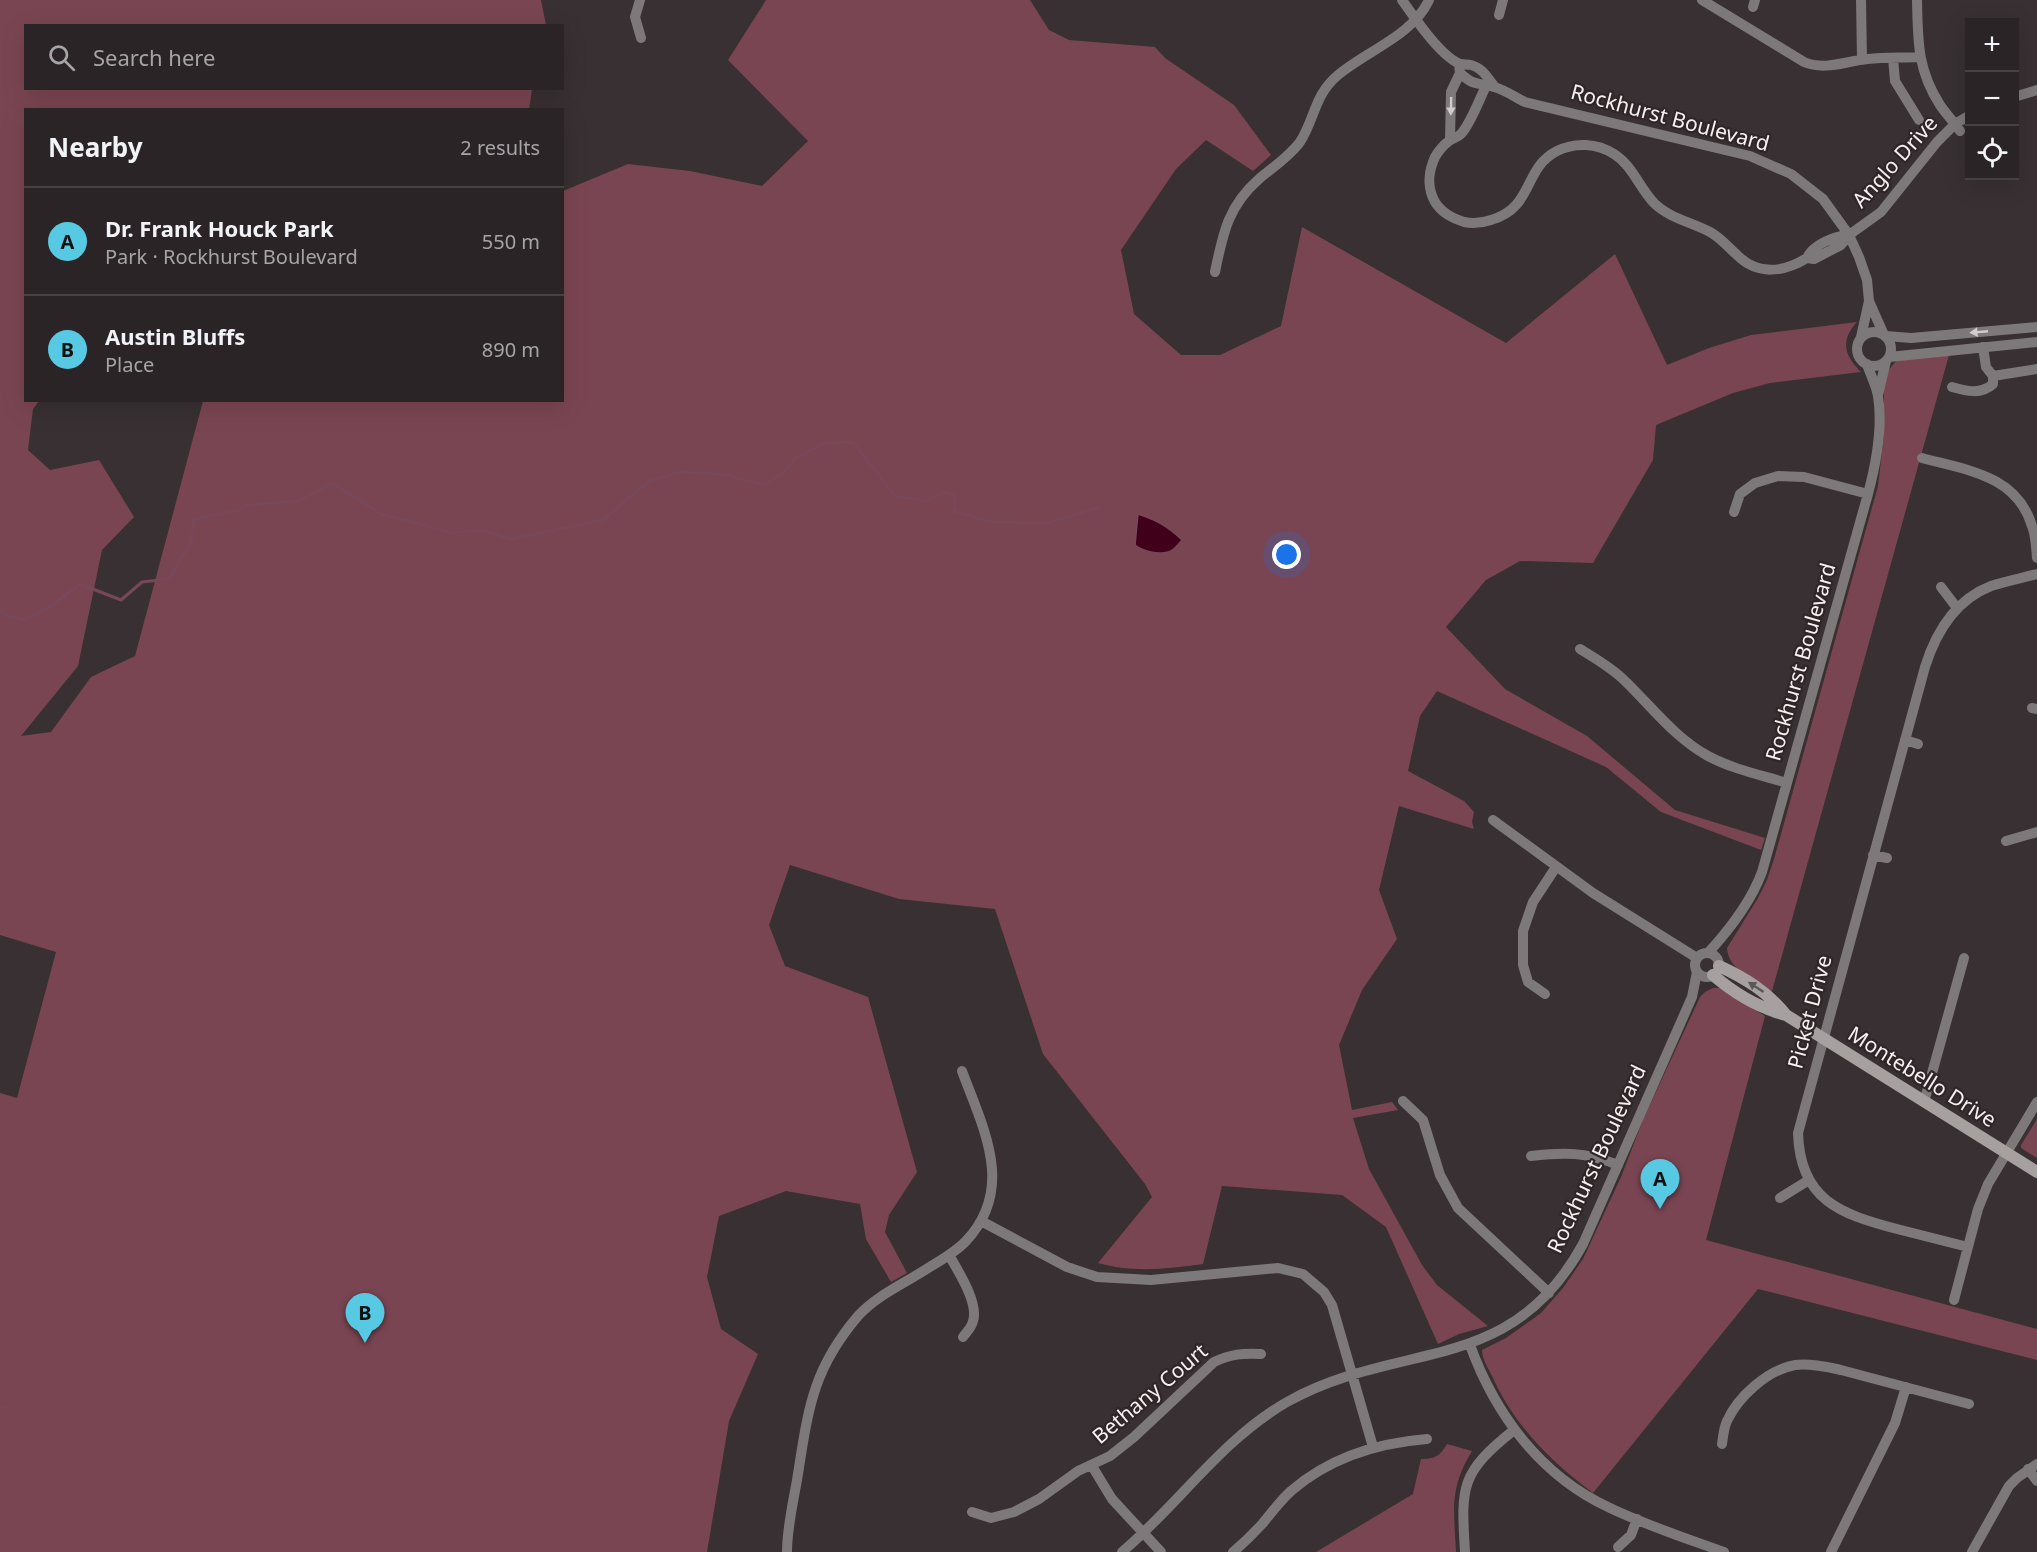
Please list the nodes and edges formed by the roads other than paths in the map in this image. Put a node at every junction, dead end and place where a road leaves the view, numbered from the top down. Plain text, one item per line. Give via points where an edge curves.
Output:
1 (640, 0) edge
2 (1402, 0) edge
3 (1429, 0) edge
4 (1503, 0) edge
5 (1702, 0) edge
6 (1861, 0) edge
7 (1917, 0) edge
8 (1499, 15) dead end
9 (1416, 20) junction
10 (641, 38) dead end
11 (1919, 57) junction
12 (1893, 58) junction
13 (1862, 59) junction
14 (1459, 68) junction
15 (1490, 87) junction
16 (2037, 90) edge
17 (2019, 95) edge
18 (1919, 120) dead end
19 (1965, 120) edge
20 (1958, 128) junction
21 (1449, 140) junction
22 (1849, 235) junction
23 (1215, 272) dead end
24 (1869, 301) junction
25 (2037, 327) edge
26 (1885, 336) junction
27 (1861, 337) junction
28 (2037, 342) edge
29 (1983, 347) junction
30 (1887, 359) junction
31 (1867, 364) junction
32 (2037, 369) edge
33 (1993, 376) junction
34 (1952, 387) dead end
35 (1878, 395) junction
36 (1922, 458) dead end
37 (1868, 494) junction
38 (1734, 512) dead end
39 (2037, 558) edge
40 (2037, 574) edge
41 (1941, 587) dead end
42 (1958, 608) junction
43 (1580, 649) dead end
44 (1905, 740) junction
45 (1918, 744) dead end
46 (1787, 783) junction
47 (1493, 820) dead end
48 (2037, 832) edge
49 (2006, 841) dead end
50 (1873, 855) junction
51 (1887, 858) dead end
52 (1556, 867) junction
53 (1729, 931) junction
54 (1708, 953) junction
55 (1697, 958) junction
56 (1964, 958) dead end
57 (1715, 970) junction
58 (1697, 972) junction
59 (1545, 994) dead end
60 (1692, 998) junction
61 (1823, 1038) junction
62 (962, 1071) dead end
63 (1404, 1101) dead end
64 (1924, 1102) junction
65 (2037, 1102) edge
66 (2006, 1153) junction
67 (1532, 1156) dead end
68 (1617, 1165) junction
69 (2037, 1172) edge
70 (1809, 1180) junction
71 (1780, 1198) dead end
72 (981, 1221) junction
73 (1968, 1247) junction
74 (949, 1255) junction
75 (1549, 1293) junction
76 (1954, 1300) dead end
77 (963, 1337) dead end
78 (1470, 1345) junction
79 (1261, 1354) dead end
80 (1353, 1375) junction
81 (1906, 1387) junction
82 (1969, 1404) dead end
83 (1514, 1430) junction
84 (1427, 1439) dead end
85 (1722, 1444) dead end
86 (1373, 1447) junction
87 (1092, 1466) junction
88 (2033, 1467) edge
89 (2037, 1481) edge
90 (972, 1512) dead end
91 (1637, 1520) junction
92 (1144, 1533) junction
93 (1618, 1547) dead end
94 (788, 1552) edge
95 (1122, 1552) edge
96 (1161, 1552) edge
97 (1233, 1552) edge
98 (1465, 1552) edge
99 (1724, 1552) edge
100 (1831, 1552) edge
101 (1972, 1552) edge

1 - 10 street via 635,17
2 - 9 street, Rockhurst Boulevard
3 - 9 street
4 - 8 street
5 - 13 street via 1807,64 1823,67
6 - 13 street
7 - 11 street
9 - 14 street, Rockhurst Boulevard
9 - 23 street via 1326,88 1302,139 1258,180 1233,211 1222,236
11 - 12 street
11 - 20 street via 1928,84
12 - 13 street
12 - 18 street via 1895,81
14 - 15 street, Rockhurst Boulevard via 1469,81
14 - 15 street, Rockhurst Boulevard via 1469,65 1480,69
14 -> 21 street via 1451,92
15 - 21 street, Anglo Drive via 1465,129
15 - 22 street, Rockhurst Boulevard via 1525,102 1771,164 1823,199
16 - 17 street
19 - 20 street, Anglo Drive
20 - 22 street, Anglo Drive via 1936,142 1881,212
21 - 22 street, Anglo Drive via 1433,160 1430,186 1437,205 1463,222 1488,221 1510,212 1549,157 1566,148 1593,145 1623,162 1661,209 1711,232 1745,262 1764,269 1790,267 1836,236
22 - 24 street, Rockhurst Boulevard via 1867,280
24 - 26 street, Rockhurst Boulevard
24 - 27 street, Rockhurst Boulevard
25 -> 26 street via 1911,338
26 - 27 street via 1871,332
26 - 30 street via 1891,346
27 - 31 street via 1857,353
28 - 29 street
29 - 30 street
29 - 33 street via 1986,367
30 - 31 street via 1875,366
30 - 35 street, Rockhurst Boulevard
31 - 35 street, Rockhurst Boulevard
32 - 33 street
33 - 34 street via 1993,384 1985,390
35 - 37 street, Rockhurst Boulevard via 1878,441
36 - 39 street via 1985,475 2009,489 2032,526
37 - 38 street via 1804,477 1778,476 1755,483 1740,494
37 - 46 street, Rockhurst Boulevard
40 - 42 street, Picket Drive via 1990,586
41 - 42 street
42 - 44 street, Picket Drive via 1940,630 1929,654
43 - 46 street via 1624,679 1681,738 1708,756
44 - 45 street
44 - 50 street, Picket Drive
46 - 53 street, Rockhurst Boulevard via 1759,880
47 - 52 street
48 - 49 street
50 - 51 street
50 - 61 street, Picket Drive
52 - 55 street
52 - 59 street via 1533,902 1523,931 1523,965 1528,982
53 - 54 street, Rockhurst Boulevard
53 - 57 street, Rockhurst Boulevard
54 - 55 street
54 - 57 street via 1714,955
55 - 58 street
56 - 64 street
57 - 58 street via 1703,976
57 - 60 street, Rockhurst Boulevard
57 - 61 street, Montebello Drive via 1725,986
58 - 60 street, Rockhurst Boulevard
60 - 68 street, Rockhurst Boulevard
61 - 64 street, Montebello Drive
61 - 70 street, Picket Drive via 1798,1133 1802,1166
62 - 72 street via 990,1145 993,1182
63 - 75 street via 1423,1119 1440,1175 1458,1208
64 - 66 street, Montebello Drive
65 - 66 street
66 - 69 street, Montebello Drive
66 - 73 street via 1983,1196
67 - 68 street via 1578,1153
68 - 75 street, Rockhurst Boulevard via 1579,1251
70 - 71 street
70 - 73 street, Picket Drive via 1828,1202 1854,1217
72 - 74 street
72 - 80 street via 1067,1267 1097,1276 1151,1280 1278,1268 1303,1274 1324,1292 1332,1305
73 - 76 street
74 - 77 street via 973,1309 974,1321
74 - 94 street via 871,1304 858,1316 822,1369 807,1414
75 - 78 street, Rockhurst Boulevard via 1515,1322
78 - 80 street, Rockhurst Boulevard
78 - 83 street via 1487,1387
79 - 87 street, Bethany Court via 1239,1353 1214,1362 1119,1450
80 - 86 street
80 - 92 street, Rockhurst Boulevard via 1287,1402 1239,1436
81 - 82 street
81 - 85 street via 1824,1366 1795,1365 1754,1387 1738,1404 1726,1422
81 - 100 street via 1895,1423
83 - 91 street via 1532,1452 1569,1483
83 - 98 street via 1483,1456 1469,1479 1463,1509
84 - 86 street
86 - 97 street via 1303,1482
87 - 90 street, Bethany Court via 1014,1512 991,1518
87 - 92 street via 1112,1499
88 - 89 street
88 - 101 street via 2009,1486
91 - 93 street via 1631,1535
91 - 99 street
92 - 95 street, Rockhurst Boulevard
92 - 96 street

